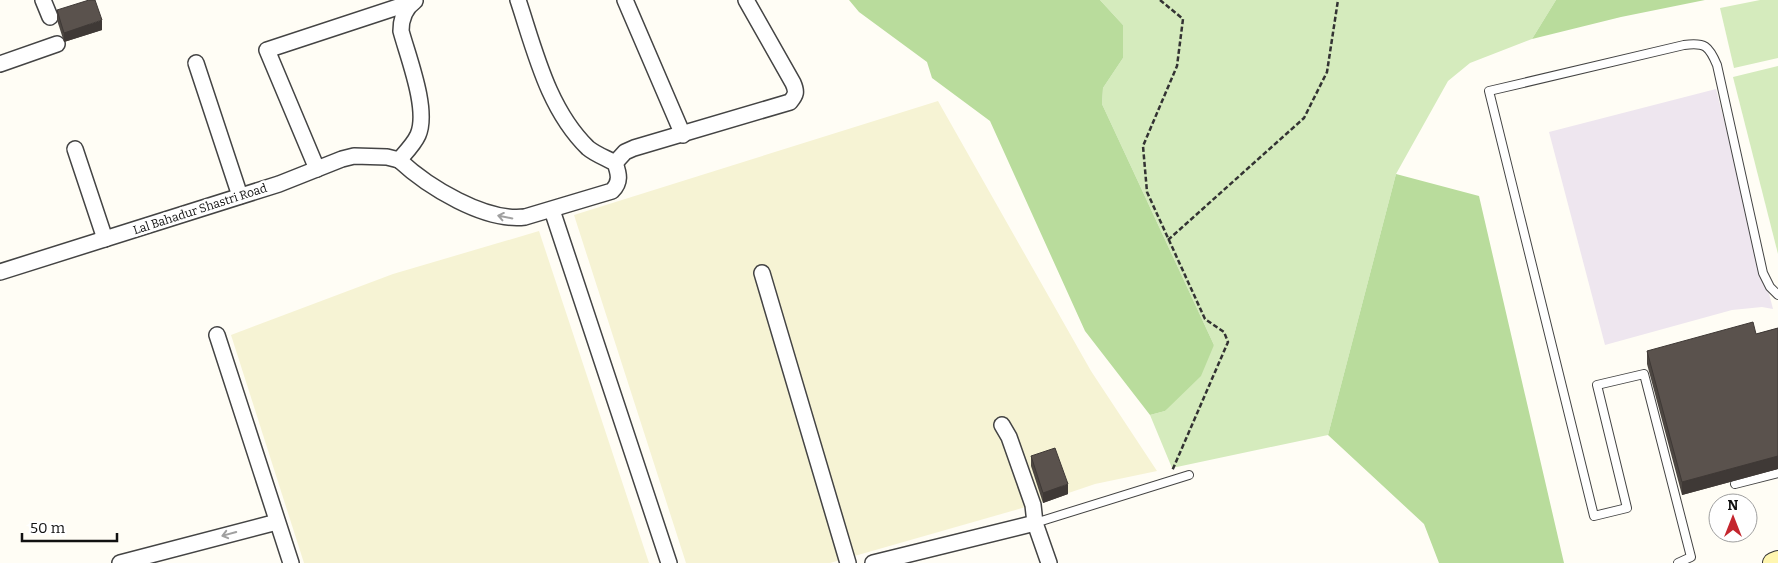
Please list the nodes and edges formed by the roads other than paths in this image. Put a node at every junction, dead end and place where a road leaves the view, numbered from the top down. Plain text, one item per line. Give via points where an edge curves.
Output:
1 (43, 0) edge
2 (518, 0) edge
3 (625, 0) edge
4 (746, 0) edge
5 (416, 1) edge
6 (50, 17) dead end
7 (57, 44) dead end
8 (196, 63) dead end
9 (0, 64) edge
10 (683, 135) junction
11 (75, 149) dead end
12 (399, 160) junction
13 (615, 162) junction
14 (317, 169) junction
15 (240, 196) junction
16 (552, 210) junction
17 (104, 239) junction
18 (0, 272) edge
19 (762, 273) dead end
20 (1778, 295) edge
21 (217, 335) dead end
22 (1002, 425) dead end
23 (1778, 473) edge
24 (1189, 475) dead end
25 (1735, 484) dead end
26 (276, 522) junction
27 (1035, 523) junction
28 (1778, 561) edge
29 (120, 563) edge
30 (291, 563) edge
31 (669, 563) edge
32 (848, 563) edge
33 (873, 563) edge
34 (1048, 563) edge
35 (1678, 563) edge
36 (1773, 563) edge

1 - 6 street
2 - 13 street via 548,88 567,123 589,149
3 - 10 street
4 - 10 street via 793,83 795,97 790,102
5 - 12 street via 405,12 401,31 422,120 418,136
5 - 14 street via 267,50
7 - 9 street
8 - 15 street
10 - 13 street via 634,148
11 - 17 street
12 - 14 street, Lal Bahadur Shastri Road via 354,156
16 -> 12 street via 512,219 473,208 416,176
13 - 16 street via 619,181 612,191
14 - 15 street, Lal Bahadur Shastri Road
15 - 17 street, Lal Bahadur Shastri Road
16 - 31 street
17 - 18 street, Lal Bahadur Shastri Road
19 - 32 street
20 - 35 lane via 1763,273 1717,65 1710,50 1703,45 1684,45 1489,91 1594,516 1627,508 1597,385 1644,374 1691,557
21 - 26 street
22 - 27 street via 1010,438
23 - 25 lane
24 - 27 lane
26 -> 29 street
26 - 30 street
27 - 33 street
27 - 34 street
28 - 36 main road

